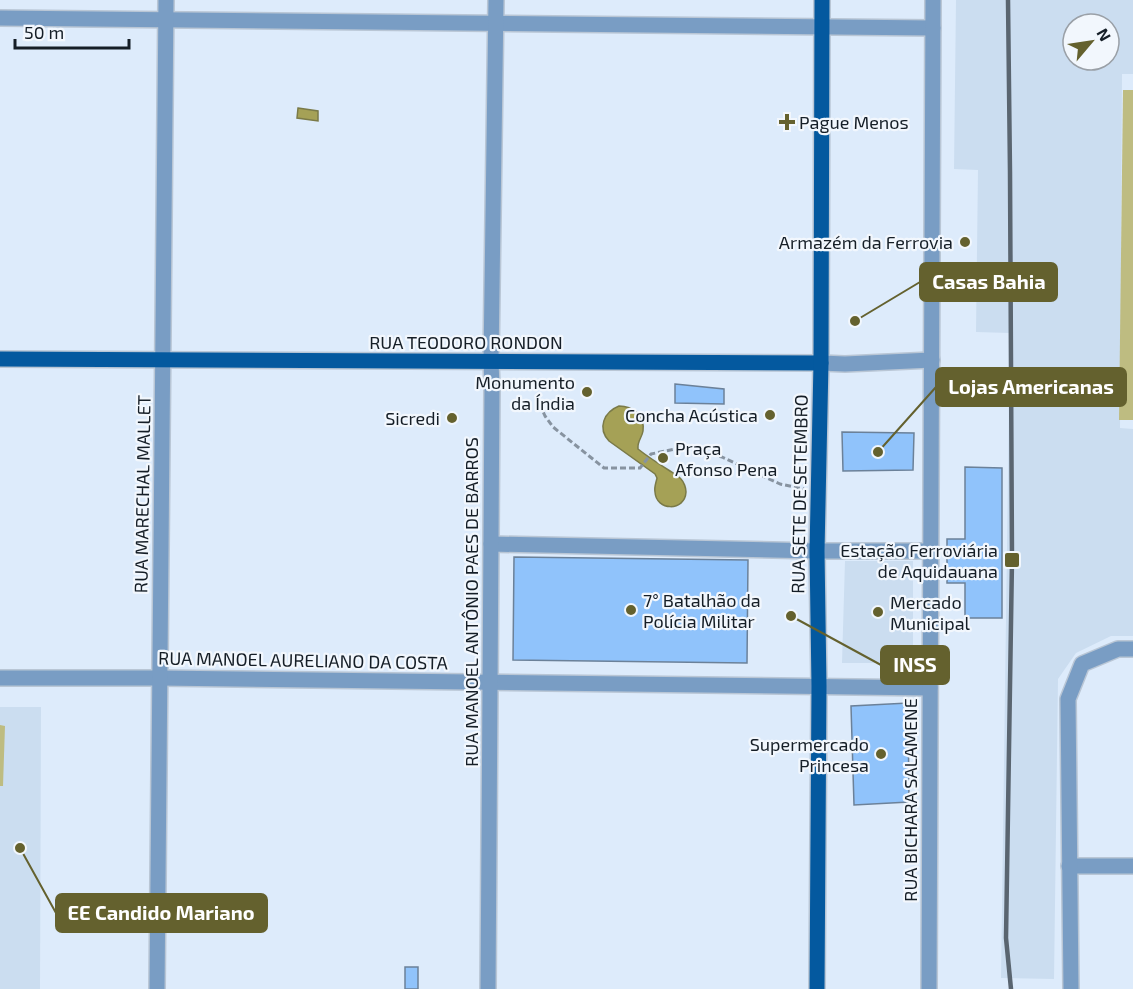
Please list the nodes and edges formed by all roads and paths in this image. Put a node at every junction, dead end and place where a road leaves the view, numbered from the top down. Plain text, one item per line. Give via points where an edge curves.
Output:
1 (166, 0) edge
2 (496, 0) edge
3 (822, 0) edge
4 (933, 0) edge
5 (0, 18) edge
6 (166, 20) junction
7 (496, 23) junction
8 (822, 26) junction
9 (933, 27) junction
10 (0, 359) edge
11 (162, 360) junction
12 (932, 360) junction
13 (491, 361) junction
14 (821, 363) junction
15 (536, 396) dead end
16 (818, 492) junction
17 (491, 544) junction
18 (817, 551) junction
19 (931, 551) junction
20 (1133, 649) edge
21 (0, 678) edge
22 (160, 678) junction
23 (490, 682) junction
24 (819, 686) junction
25 (930, 688) junction
26 (1069, 866) junction
27 (1133, 867) edge
28 (157, 989) edge
29 (488, 989) edge
30 (817, 989) edge
31 (929, 989) edge
32 (1071, 989) edge

1 - 6 street, RUA MARECHAL MALLET
2 - 7 street, RUA MANOEL ANTÔNIO PAES DE BARROS
3 - 8 main road, RUA SETE DE SETEMBRO
4 - 9 street, RUA BICHARA SALAMENE
5 - 6 street
6 - 7 street
6 - 11 street, RUA MARECHAL MALLET
7 - 8 street
7 - 13 street, RUA MANOEL ANTÔNIO PAES DE BARROS
8 - 9 street
8 - 14 main road, RUA SETE DE SETEMBRO
9 - 12 street, RUA BICHARA SALAMENE
10 - 11 main road, RUA TEODORO RONDON
11 - 13 main road, RUA TEODORO RONDON
11 - 22 street, RUA MARECHAL MALLET
12 - 14 street, RUA TEODORO RONDON
12 - 19 street, RUA BICHARA SALAMENE
13 - 14 main road, RUA TEODORO RONDON
13 - 17 street, RUA MANOEL ANTÔNIO PAES DE BARROS
14 - 16 main road, RUA SETE DE SETEMBRO
15 - 16 path via 553,426 604,468 639,468 651,454 685,447 722,457 780,484
16 - 18 main road, RUA SETE DE SETEMBRO
17 - 18 street
17 - 23 street, RUA MANOEL ANTÔNIO PAES DE BARROS
18 - 19 street
18 - 24 main road, RUA SETE DE SETEMBRO
19 - 25 street, RUA BICHARA SALAMENE
20 - 26 street via 1118,649 1082,664 1068,699
21 - 22 street, RUA MANOEL AURELIANO DA COSTA
22 - 23 street, RUA MANOEL AURELIANO DA COSTA
22 - 28 street, RUA MARECHAL MALLET
23 - 24 street, RUA MANOEL AURELIANO DA COSTA
23 - 29 street, RUA MANOEL ANTÔNIO PAES DE BARROS
24 - 25 street, RUA MANOEL AURELIANO DA COSTA
24 - 30 main road, RUA SETE DE SETEMBRO
25 - 31 street, RUA BICHARA SALAMENE
26 - 27 street
26 - 32 street

